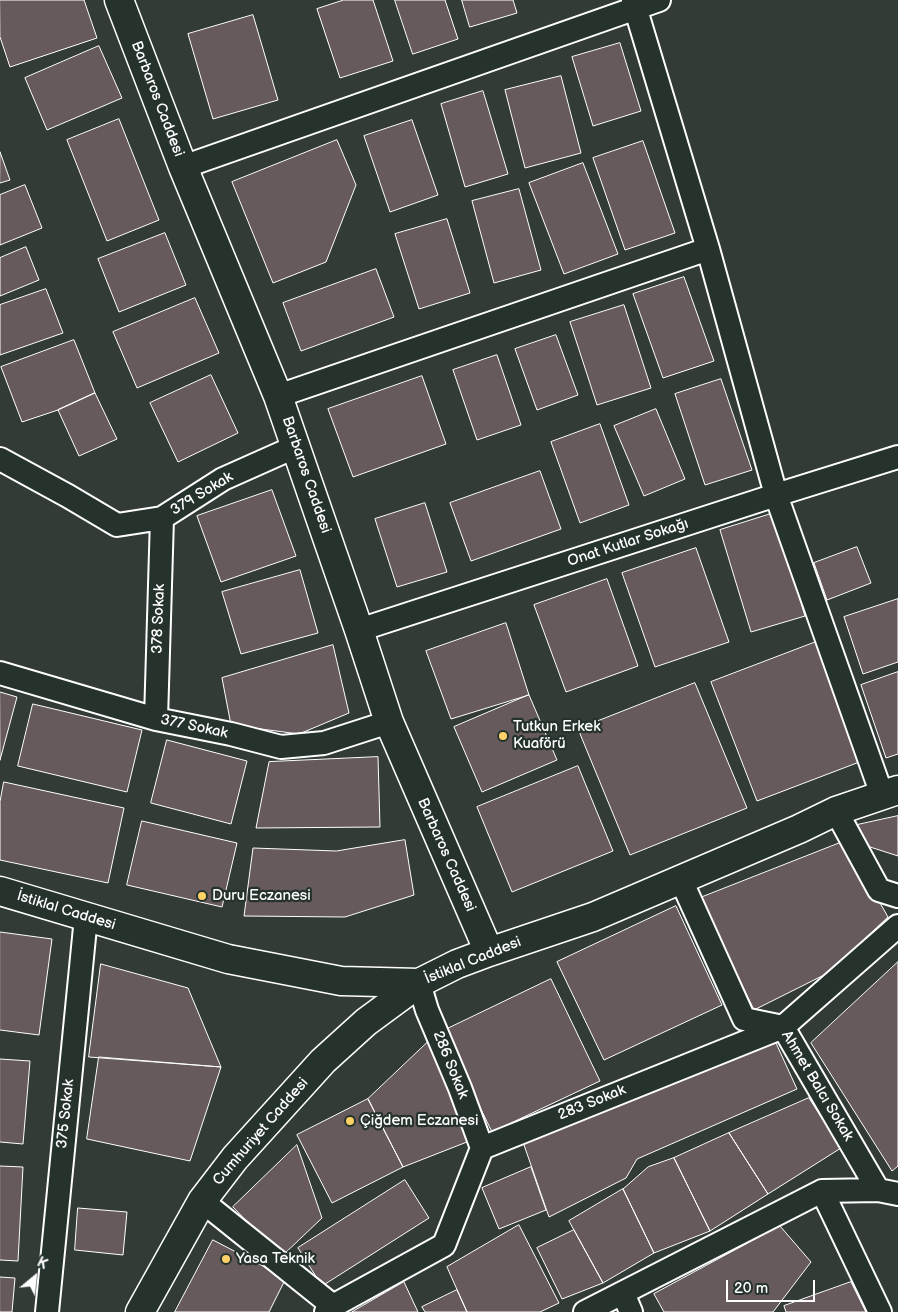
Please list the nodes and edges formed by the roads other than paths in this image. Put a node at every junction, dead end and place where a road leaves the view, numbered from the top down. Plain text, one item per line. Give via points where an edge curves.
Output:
1 (119, 0) edge
2 (659, 0) edge
3 (635, 4) edge
4 (183, 167) junction
5 (708, 249) junction
6 (278, 396) junction
7 (296, 446) junction
8 (898, 457) edge
9 (0, 459) edge
10 (776, 495) junction
11 (162, 518) junction
12 (359, 630) junction
13 (0, 673) edge
14 (156, 719) junction
15 (389, 722) junction
16 (890, 793) edge
17 (836, 811) junction
18 (681, 880) junction
19 (0, 891) edge
20 (898, 896) edge
21 (86, 917) junction
22 (898, 926) edge
23 (489, 952) junction
24 (419, 982) junction
25 (783, 1027) junction
26 (482, 1148) junction
27 (822, 1191) junction
28 (888, 1192) edge
29 (202, 1201) junction
30 (627, 1302) edge
31 (329, 1309) edge
32 (47, 1312) edge
33 (140, 1312) edge
34 (586, 1312) edge
35 (880, 1312) edge

1 - 4 street, Barbaros Caddesi
2 - 3 street
3 - 4 street
3 - 5 street
4 - 6 street, Barbaros Caddesi
5 - 6 street
5 - 10 street
6 - 7 street, Barbaros Caddesi
7 - 11 street, 379 Sokak via 223,479
7 - 12 street, Barbaros Caddesi
8 - 10 street, Onat Kutlar Sokağı
9 - 11 street, 379 Sokak via 117,525
10 - 12 street, Onat Kutlar Sokağı
10 - 16 street
11 - 14 street, 378 Sokak
12 - 15 street, Barbaros Caddesi
13 - 14 street, 377 Sokak
14 - 15 street, 377 Sokak via 281,747 324,743
15 - 23 street, Barbaros Caddesi
16 - 17 street, İstiklal Caddesi
17 - 18 street, İstiklal Caddesi
17 - 20 street via 879,890
18 - 23 street, İstiklal Caddesi via 593,917
18 - 25 street, Ahmet Balcı Sokak via 744,1019
19 - 21 street, İstiklal Caddesi
21 - 24 street, İstiklal Caddesi via 228,959 341,981
21 - 32 street, 375 Sokak
22 - 25 street, 283 Sokak
23 - 24 street, İstiklal Caddesi
24 - 26 street, 286 Sokak
24 - 29 street, Cumhuriyet Caddesi via 323,1060 235,1158
25 - 26 street, 283 Sokak
25 - 28 street, Ahmet Balcı Sokak
26 - 31 street via 444,1245
27 - 28 street
27 - 30 street
27 - 35 street
29 - 31 street
29 - 33 street, Cumhuriyet Caddesi
30 - 34 street

